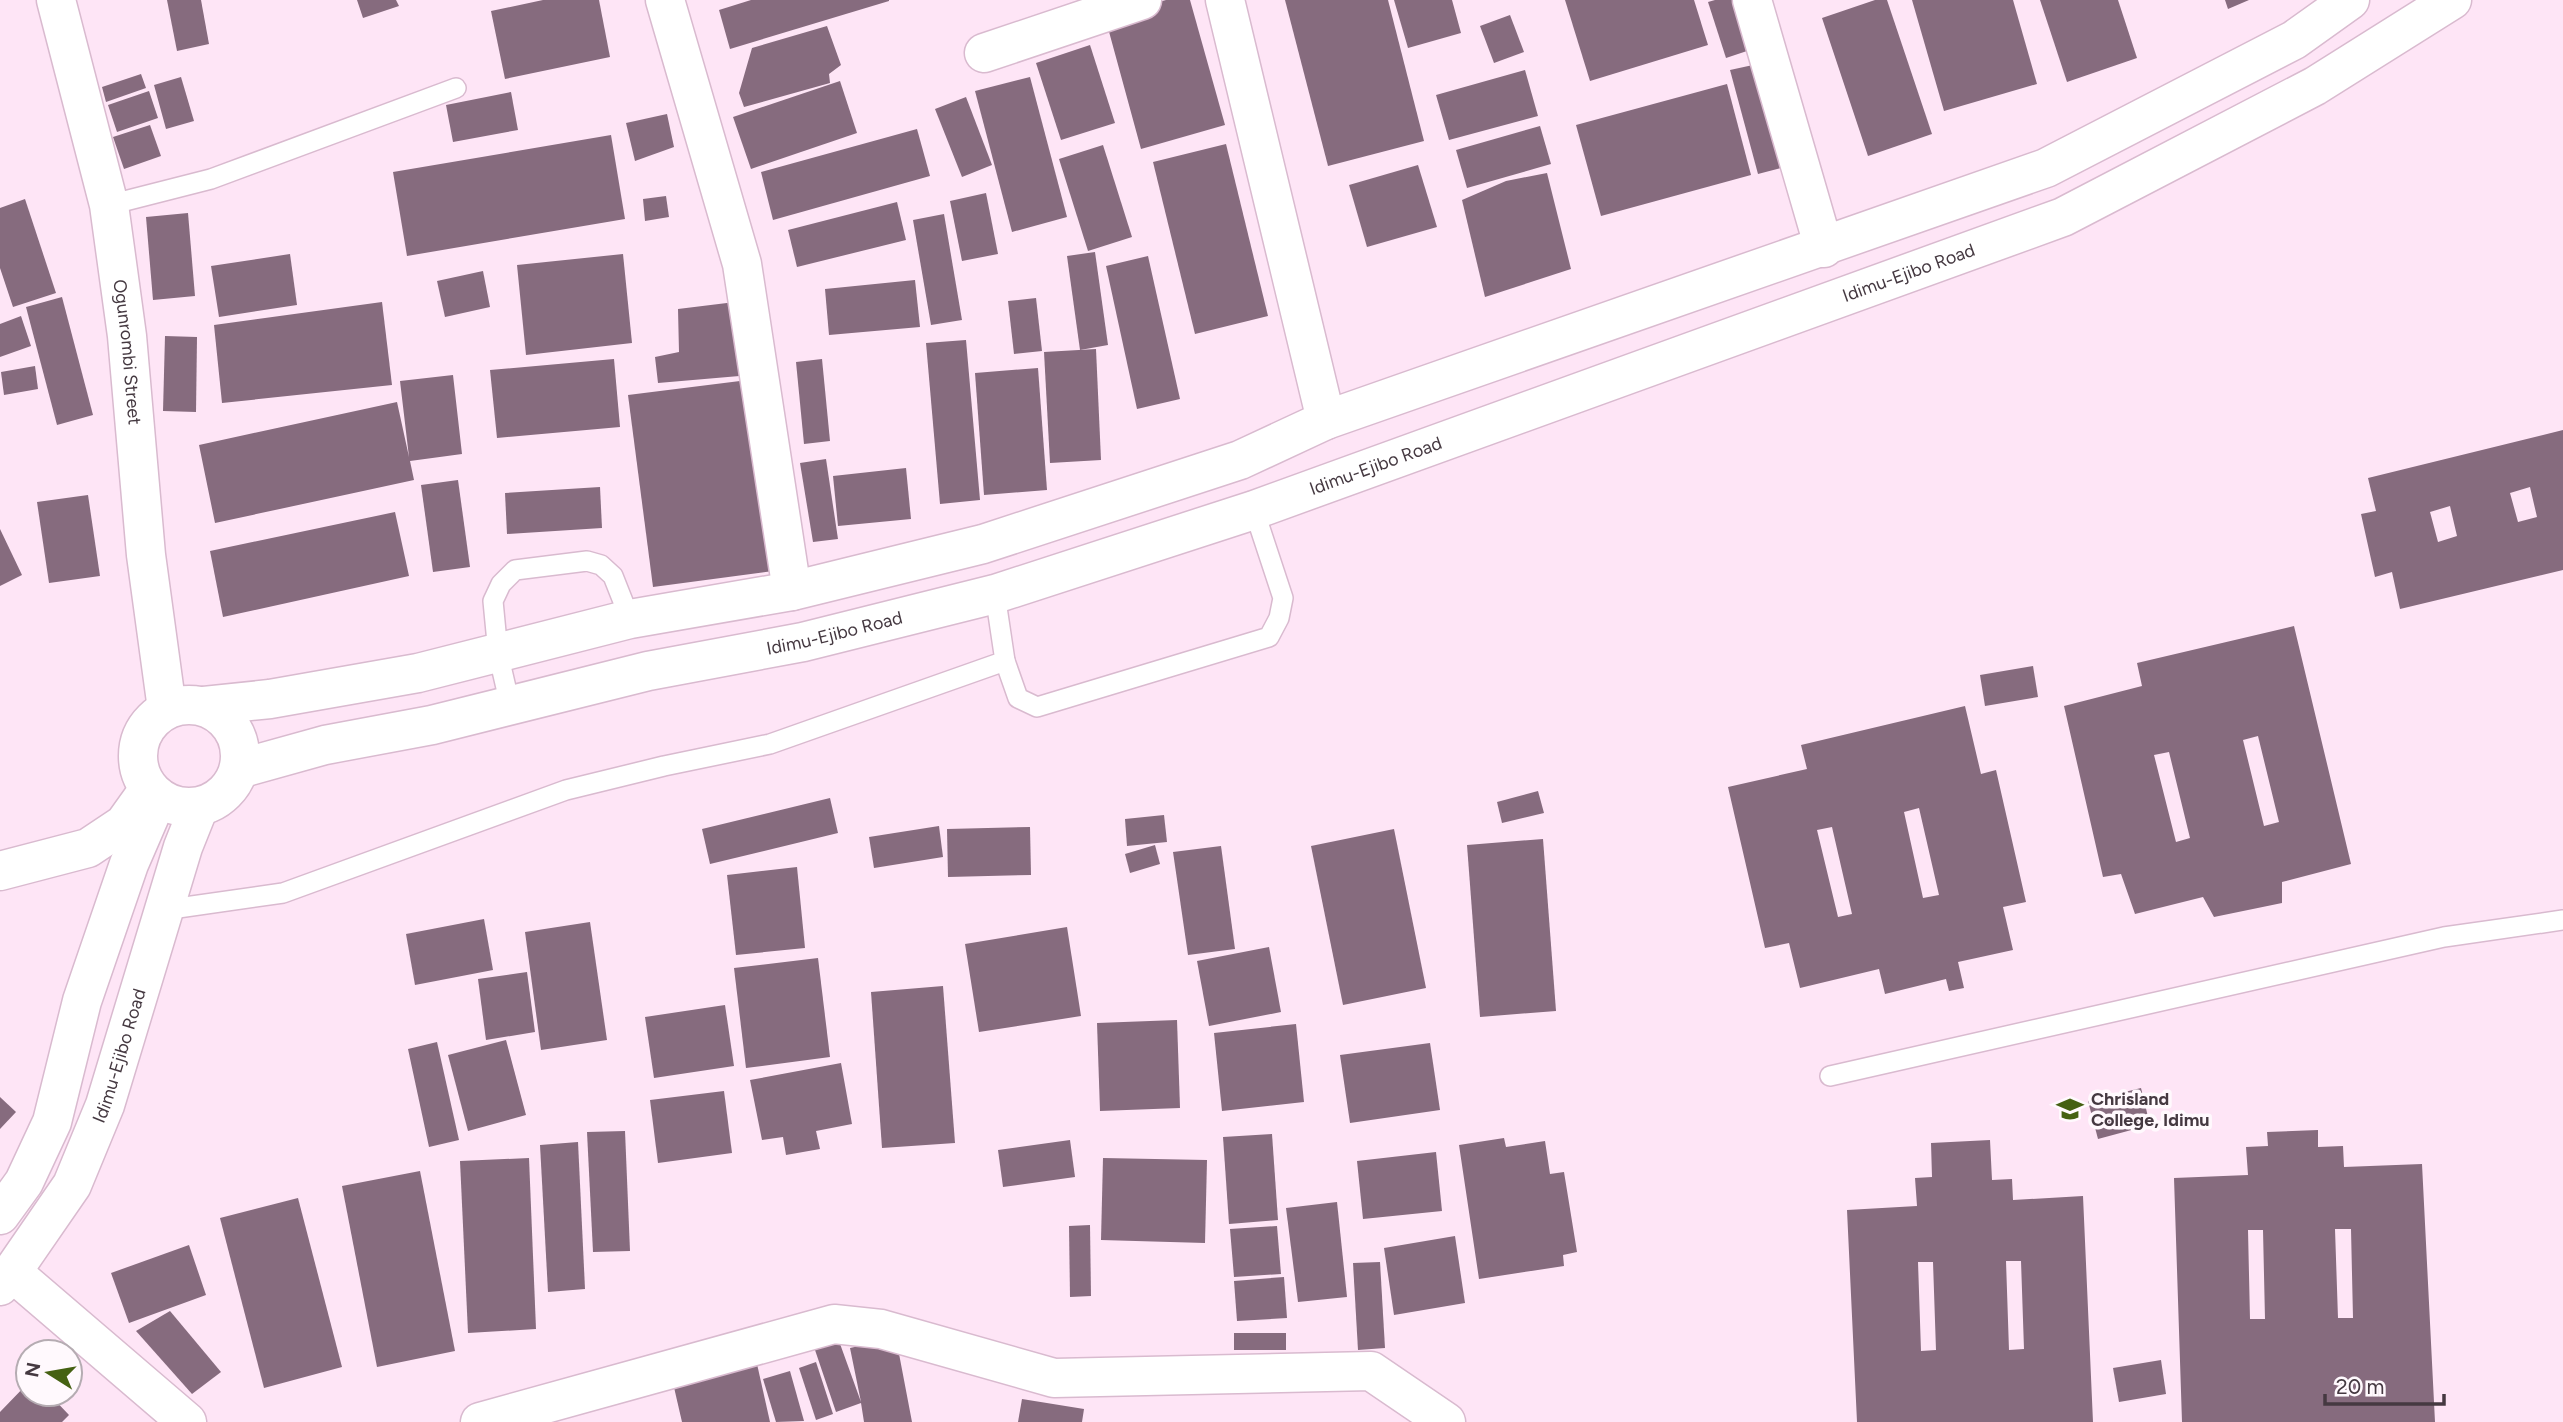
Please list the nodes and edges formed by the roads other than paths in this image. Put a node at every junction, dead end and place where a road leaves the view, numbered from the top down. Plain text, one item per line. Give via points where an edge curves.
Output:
1 (56, 0) edge
2 (665, 0) edge
3 (1142, 0) edge
4 (1225, 0) edge
5 (1752, 0) edge
6 (2350, 0) edge
7 (2452, 0) edge
8 (984, 53) dead end
9 (456, 88) dead end
10 (109, 205) junction
11 (1824, 248) junction
12 (1326, 420) junction
13 (1254, 510) junction
14 (792, 591) junction
15 (995, 594) junction
16 (630, 619) junction
17 (498, 653) junction
18 (1005, 661) junction
19 (510, 705) junction
20 (185, 708) junction
21 (239, 768) junction
22 (154, 793) junction
23 (199, 807) junction
24 (0, 871) edge
25 (163, 910) junction
26 (2563, 920) edge
27 (1830, 1076) dead end
28 (0, 1215) edge
29 (6, 1279) edge
30 (187, 1422) edge
31 (480, 1422) edge
32 (1446, 1422) edge

1 - 10 main road, Ogunrombi Street
2 - 14 main road via 742,264
3 - 8 main road
4 - 12 main road
5 - 11 main road
6 - 11 main road via 2294,40 2046,168
7 - 13 main road, Idimu-Ejibo Road via 2315,86 2063,217
9 - 10 lane via 211,179
10 - 20 main road, Ogunrombi Street via 127,336 146,555
11 - 12 main road
12 - 14 main road via 1240,460 996,540
13 - 15 main road, Idimu-Ejibo Road
13 - 18 lane via 1283,598 1269,636 1037,707 1018,698
14 - 16 main road
15 - 18 lane
15 - 19 main road, Idimu-Ejibo Road via 803,642 648,671
16 - 17 main road
16 - 17 lane via 612,576 601,565 587,561 515,570 493,601
17 - 19 lane
17 - 20 main road via 418,673 270,699
18 - 25 lane via 770,744 566,790 283,893
19 - 21 main road, Idimu-Ejibo Road
20 - 21 main road via 221,716 233,730
20 - 22 main road via 149,724 138,745 138,769
21 - 23 main road via 225,793
22 - 23 main road via 178,806
22 - 24 main road via 124,824 88,848
22 - 28 main road via 82,1002 52,1122 24,1182
23 - 25 main road, Idimu-Ejibo Road
25 - 29 main road, Idimu-Ejibo Road via 101,1117 72,1185
26 - 27 lane via 2444,937
29 - 30 main road
31 - 32 main road via 834,1324 881,1329 1054,1378 1371,1371

